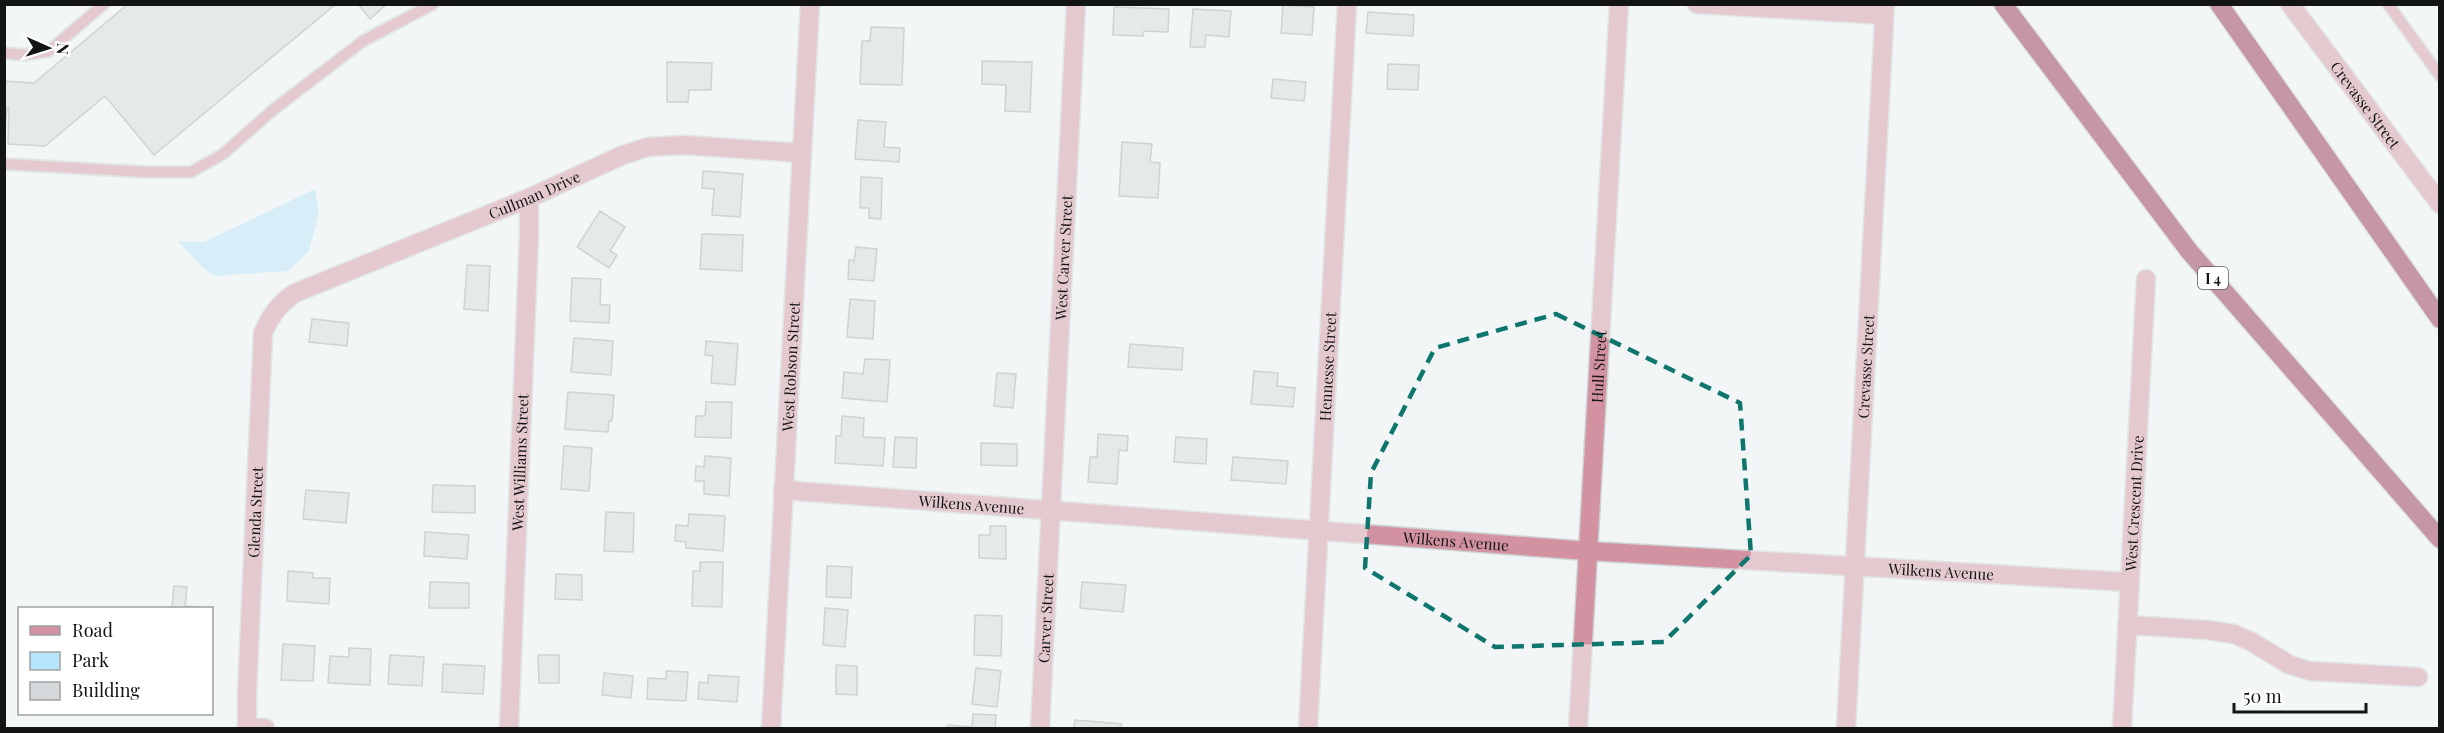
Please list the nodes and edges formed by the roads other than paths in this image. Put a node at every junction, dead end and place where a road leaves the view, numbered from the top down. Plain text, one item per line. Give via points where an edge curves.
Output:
1 (104, 4) edge
2 (434, 4) edge
3 (810, 4) edge
4 (1076, 4) edge
5 (1347, 4) edge
6 (1619, 4) edge
7 (1697, 4) edge
8 (2003, 4) edge
9 (2219, 4) edge
10 (2290, 4) edge
11 (2388, 4) edge
12 (1885, 10) edge
13 (4, 53) edge
14 (2439, 76) edge
15 (801, 153) junction
16 (4, 164) edge
17 (529, 198) junction
18 (2439, 204) edge
19 (2146, 279) dead end
20 (281, 302) joint
21 (2439, 319) edge
22 (783, 490) junction
23 (1050, 509) junction
24 (1317, 530) junction
25 (2439, 539) edge
26 (1588, 551) junction
27 (1854, 566) junction
28 (2129, 582) junction
29 (2127, 625) junction
30 (2418, 677) dead end
31 (256, 728) edge
32 (509, 729) edge
33 (771, 729) edge
34 (1040, 729) edge
35 (1308, 729) edge
36 (1578, 729) edge
37 (1846, 729) edge
38 (2122, 729) edge

1 - 13 lane via 49,51
2 - 16 lane via 363,41 223,154 191,172
3 - 15 street, West Robson Street
4 - 23 street, West Carver Street
5 - 24 street, Hennesse Street
6 - 26 street, Hull Street
7 - 12 street
8 - 25 highway, I 4 via 2189,250
9 - 21 highway
10 - 18 street, Crevasse Street
11 - 14 lane
12 - 27 street, Crevasse Street
15 - 17 street, Cullman Drive via 684,145 648,147
15 - 22 street, West Robson Street
17 - 20 street, Cullman Drive via 294,293
17 - 32 street, West Williams Street
19 - 28 street, West Crescent Drive
20 - 31 street, Glenda Street via 263,333 247,694
22 - 23 street, Wilkens Avenue
22 - 33 street, West Robson Street
23 - 24 street, Wilkens Avenue
23 - 34 street, Carver Street
24 - 26 street, Wilkens Avenue
24 - 35 street, Hennesse Street
26 - 27 street, Wilkens Avenue
26 - 36 street, Hull Street
27 - 28 street, Wilkens Avenue
27 - 37 street, Crevasse Street
28 - 29 street, West Crescent Drive
29 - 30 street via 2234,634 2290,665 2310,671
29 - 38 street, West Crescent Drive

